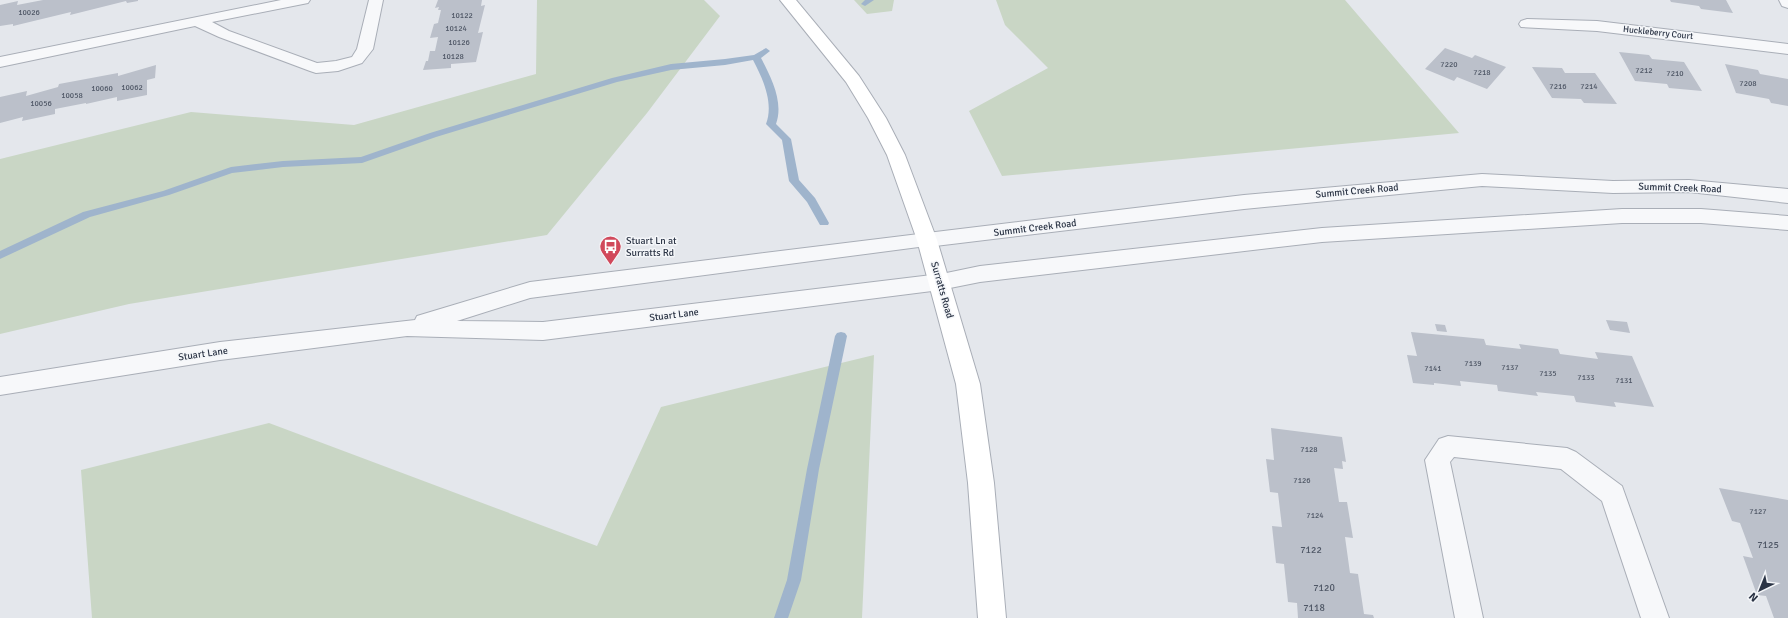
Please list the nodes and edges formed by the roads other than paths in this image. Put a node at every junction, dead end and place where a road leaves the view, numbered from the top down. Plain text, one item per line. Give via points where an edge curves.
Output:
1 (303, 0) edge
2 (376, 0) edge
3 (788, 0) edge
4 (1787, 0) edge
5 (1788, 3) edge
6 (197, 21) junction
7 (1527, 24) dead end
8 (1788, 49) edge
9 (0, 62) edge
10 (1788, 196) edge
11 (1788, 224) edge
12 (927, 240) junction
13 (940, 282) junction
14 (407, 328) junction
15 (0, 386) edge
16 (992, 618) edge
17 (1469, 618) edge
18 (1655, 618) edge

1 - 6 lane
2 - 6 lane via 365,49 357,60 338,66 316,68 224,34
3 - 12 main road, Surratts Road via 852,80 877,118 896,155
4 - 5 street
6 - 9 lane
7 - 8 street, Huckleberry Court via 1597,26
10 - 12 street, Summit Creek Road via 1689,186 1613,187 1482,180 1244,202
11 - 13 street via 1701,216 1622,216 1322,235 980,274
12 - 13 main road, Surratts Road
12 - 14 street, Stuart Lane via 530,290
13 - 14 street, Stuart Lane via 543,331
13 - 16 main road, Surratts Road via 968,384 981,483
14 - 15 street, Stuart Lane via 220,351
17 - 18 street via 1437,460 1448,446 1567,459 1613,494

